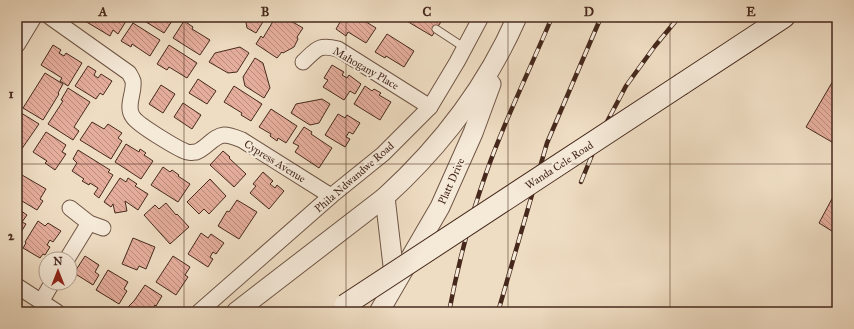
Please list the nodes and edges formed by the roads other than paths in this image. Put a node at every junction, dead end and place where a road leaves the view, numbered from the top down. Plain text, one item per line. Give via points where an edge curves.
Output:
1 (34, 17) edge
2 (50, 17) edge
3 (480, 17) edge
4 (517, 17) edge
5 (784, 17) edge
6 (436, 29) dead end
7 (506, 43) junction
8 (17, 45) edge
9 (465, 48) junction
10 (303, 62) dead end
11 (430, 107) junction
12 (331, 196) junction
13 (385, 197) junction
14 (70, 208) dead end
15 (74, 251) edge
16 (396, 283) junction
17 (17, 286) edge
18 (47, 291) edge
19 (41, 302) junction
20 (339, 308) edge
21 (57, 312) edge
22 (199, 312) edge
23 (236, 312) edge
24 (379, 312) edge

1 - 8 street
2 - 12 street, Cypress Avenue via 129,72 133,82 130,108 133,117 178,148 194,152 224,135 242,140
3 - 9 street, Phila Ndwandwe Road
4 - 7 street
5 - 20 main road, Wanda Cele Road, bridge
6 - 9 lane
7 - 13 street via 468,105 443,138
7 - 16 street, Platt Drive via 473,133 440,207
9 - 11 street, Phila Ndwandwe Road
10 - 11 street, Mahogany Place via 318,48 328,46 338,49
11 - 12 street, Phila Ndwandwe Road via 383,154
12 - 22 street, Phila Ndwandwe Road
13 - 16 street
13 - 23 street
14 - 15 street via 96,225
16 - 24 street, Platt Drive
17 - 19 street
18 - 19 street
19 - 21 street

